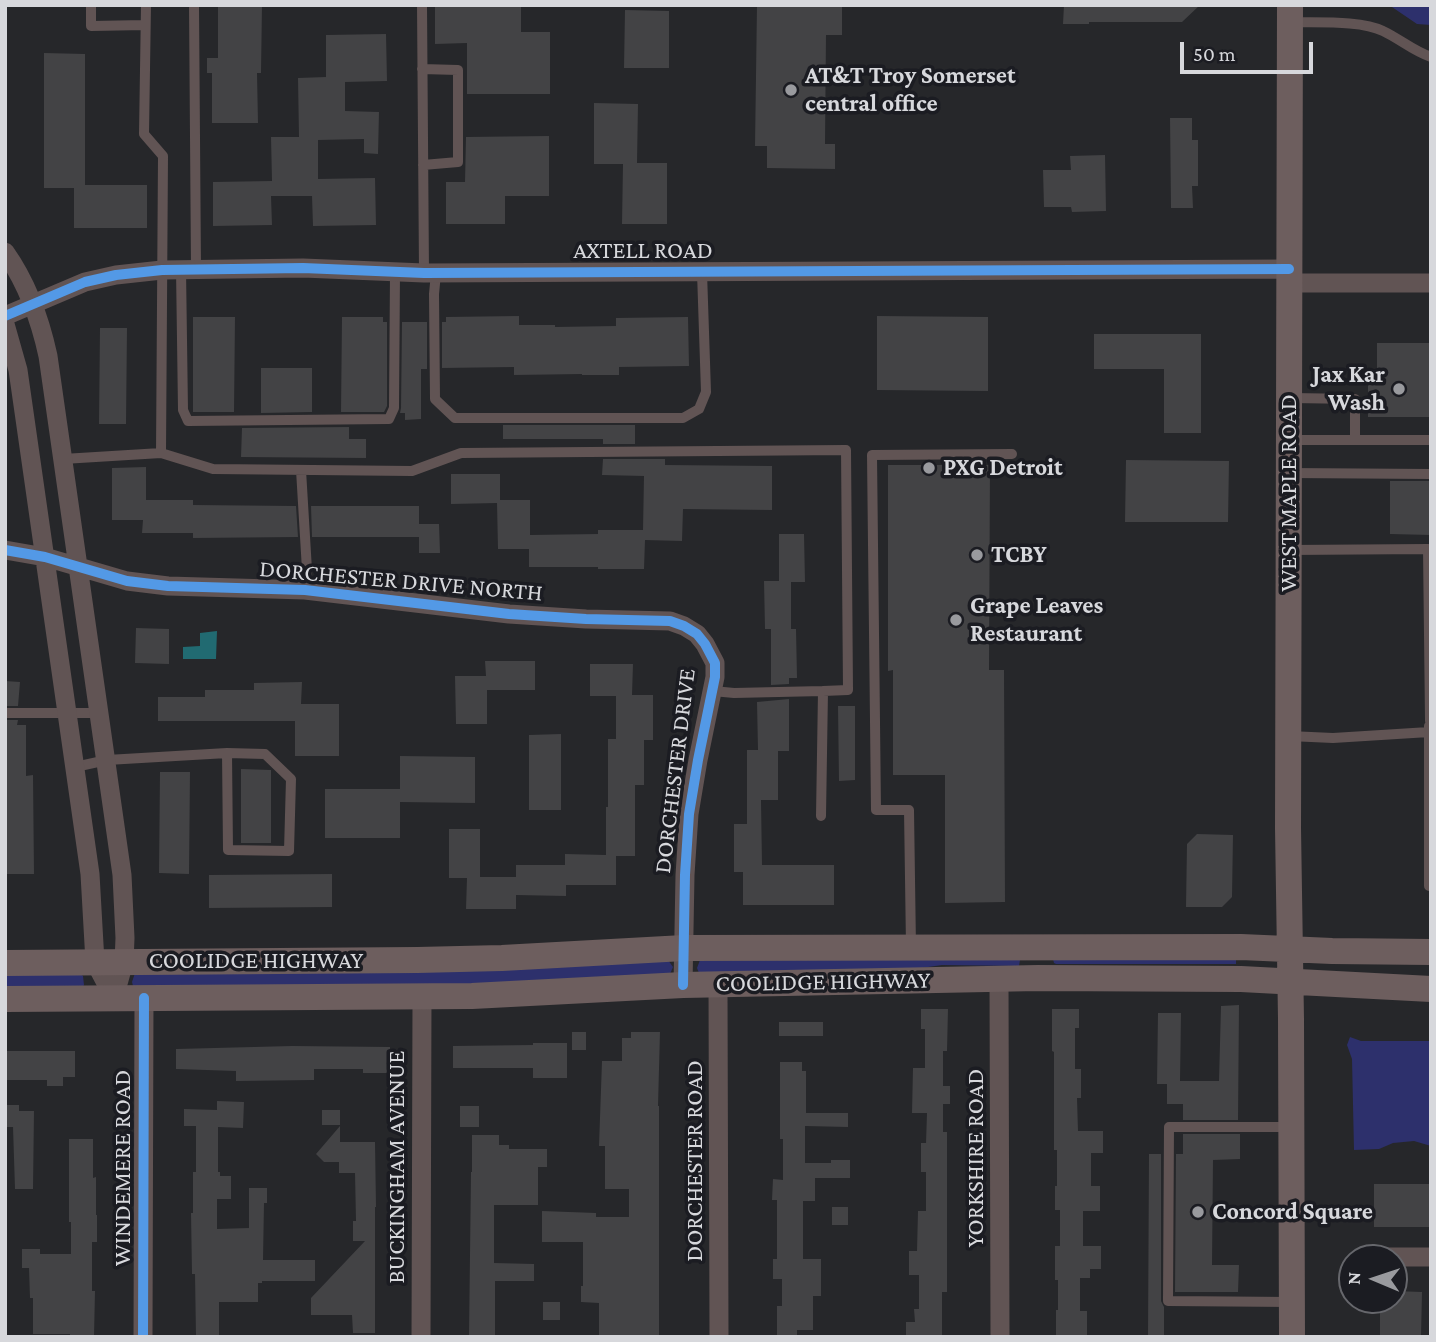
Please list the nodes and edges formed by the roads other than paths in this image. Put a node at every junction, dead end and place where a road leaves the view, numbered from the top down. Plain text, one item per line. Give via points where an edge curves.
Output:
1 (91, 5) edge
2 (146, 5) edge
3 (194, 5) edge
4 (422, 5) edge
5 (1290, 14) edge
6 (145, 25) junction
7 (1431, 57) edge
8 (422, 69) junction
9 (423, 165) junction
10 (5, 252) edge
11 (179, 269) junction
12 (702, 272) junction
13 (396, 273) junction
14 (430, 273) junction
15 (1289, 276) junction
16 (1431, 283) edge
17 (33, 304) junction
18 (5, 316) edge
19 (5, 324) edge
20 (1289, 398) junction
21 (1355, 399) junction
22 (1368, 399) dead end
23 (1289, 440) junction
24 (1355, 440) junction
25 (1431, 440) edge
26 (161, 453) junction
27 (1012, 454) dead end
28 (63, 459) junction
29 (301, 470) junction
30 (1289, 473) junction
31 (1431, 474) edge
32 (1429, 549) edge
33 (5, 550) edge
34 (1289, 550) junction
35 (45, 557) junction
36 (78, 566) junction
37 (305, 590) junction
38 (705, 644) joint
39 (713, 691) junction
40 (823, 691) junction
41 (1430, 693) edge
42 (5, 713) edge
43 (68, 713) junction
44 (100, 713) junction
45 (1430, 725) edge
46 (1289, 736) junction
47 (227, 753) junction
48 (107, 760) junction
49 (75, 767) junction
50 (821, 816) dead end
51 (1430, 886) edge
52 (1039, 946) junction
53 (911, 947) junction
54 (684, 948) junction
55 (1289, 948) junction
56 (1431, 952) edge
57 (95, 962) junction
58 (124, 962) junction
59 (5, 963) edge
60 (1038, 978) junction
61 (999, 979) junction
62 (1290, 981) junction
63 (683, 985) junction
64 (718, 985) junction
65 (1431, 989) edge
66 (422, 997) junction
67 (114, 998) junction
68 (5, 999) edge
69 (144, 999) junction
70 (1292, 1127) junction
71 (1408, 1257) edge
72 (1431, 1257) edge
73 (1292, 1303) junction
74 (143, 1337) edge
75 (421, 1337) edge
76 (719, 1337) edge
77 (1000, 1337) edge
78 (1292, 1337) edge

1 - 6 lane via 91,26
2 - 6 lane
3 - 11 lane
4 - 8 lane
5 - 7 lane via 1368,25
5 - 15 main road, WEST MAPLE ROAD
6 - 11 lane via 144,134 163,156
8 - 9 lane
8 - 9 lane via 458,70 458,162
9 - 14 lane
10 - 17 street
11 - 13 street, AXTELL ROAD
11 - 13 lane via 183,410 188,421 389,419 394,408
11 - 17 street, AXTELL ROAD via 85,282
11 - 26 lane
12 - 14 street, AXTELL ROAD
12 - 14 lane via 706,392 699,409 683,418 455,418 435,399
12 - 15 street, AXTELL ROAD
13 - 14 street, AXTELL ROAD
15 - 16 street, AXTELL ROAD
15 - 20 main road, WEST MAPLE ROAD
17 - 18 street, AXTELL ROAD
17 - 28 street via 48,356
19 - 35 street via 18,370
20 - 21 lane
20 - 23 main road, WEST MAPLE ROAD
21 - 22 lane
21 - 24 lane
23 - 24 lane
23 - 30 main road, WEST MAPLE ROAD
24 - 25 lane
26 - 28 lane
26 - 29 lane via 212,469
27 - 53 lane via 872,455 876,810 909,810
28 - 36 street
29 - 37 lane
29 - 40 lane via 412,471 461,453 846,450 848,690
30 - 31 lane
30 - 34 main road, WEST MAPLE ROAD
32 - 34 lane
32 - 41 lane
33 - 35 street, DORCHESTER DRIVE NORTH
34 - 46 main road, WEST MAPLE ROAD
35 - 36 street, DORCHESTER DRIVE NORTH
35 - 43 street
36 - 37 street, DORCHESTER DRIVE NORTH via 145,584
36 - 44 street
37 - 38 street, DORCHESTER DRIVE NORTH via 509,614 670,621 697,634
38 - 39 street, DORCHESTER DRIVE via 715,663
39 - 40 lane
39 - 54 street, DORCHESTER DRIVE via 691,802
40 - 50 lane
41 - 45 lane
42 - 43 lane
43 - 44 lane
43 - 49 street
44 - 48 street
45 - 46 lane via 1333,738
45 - 51 lane
46 - 55 main road, WEST MAPLE ROAD
47 - 47 lane via 265,754 291,779 289,851 228,850
47 - 48 lane
48 - 49 lane
48 - 58 street via 122,875
49 - 57 street via 90,874
52 - 53 main road, COOLIDGE HIGHWAY
52 - 55 main road, COOLIDGE HIGHWAY
52 - 60 main road
53 - 54 main road, COOLIDGE HIGHWAY
54 - 58 main road, COOLIDGE HIGHWAY via 478,959
54 - 63 street
55 - 56 main road, COOLIDGE HIGHWAY
55 - 62 main road, WEST MAPLE ROAD
57 - 58 main road, COOLIDGE HIGHWAY
57 - 59 main road, COOLIDGE HIGHWAY
57 - 67 street
58 - 67 street
60 - 61 main road, COOLIDGE HIGHWAY
60 - 62 main road, COOLIDGE HIGHWAY
61 - 64 main road, COOLIDGE HIGHWAY
61 - 77 street, YORKSHIRE ROAD
62 - 65 main road, COOLIDGE HIGHWAY
62 - 70 main road, WEST MAPLE ROAD
63 - 64 main road, COOLIDGE HIGHWAY
63 - 66 main road, COOLIDGE HIGHWAY
64 - 76 street, DORCHESTER ROAD
66 - 69 main road, COOLIDGE HIGHWAY
66 - 75 street, BUCKINGHAM AVENUE
67 - 68 main road, COOLIDGE HIGHWAY
67 - 69 main road, COOLIDGE HIGHWAY
69 - 74 street, WINDEMERE ROAD
70 - 73 main road, WEST MAPLE ROAD
70 - 73 lane via 1169,1127 1168,1274 1168,1301
71 - 72 street
73 - 78 main road, WEST MAPLE ROAD

